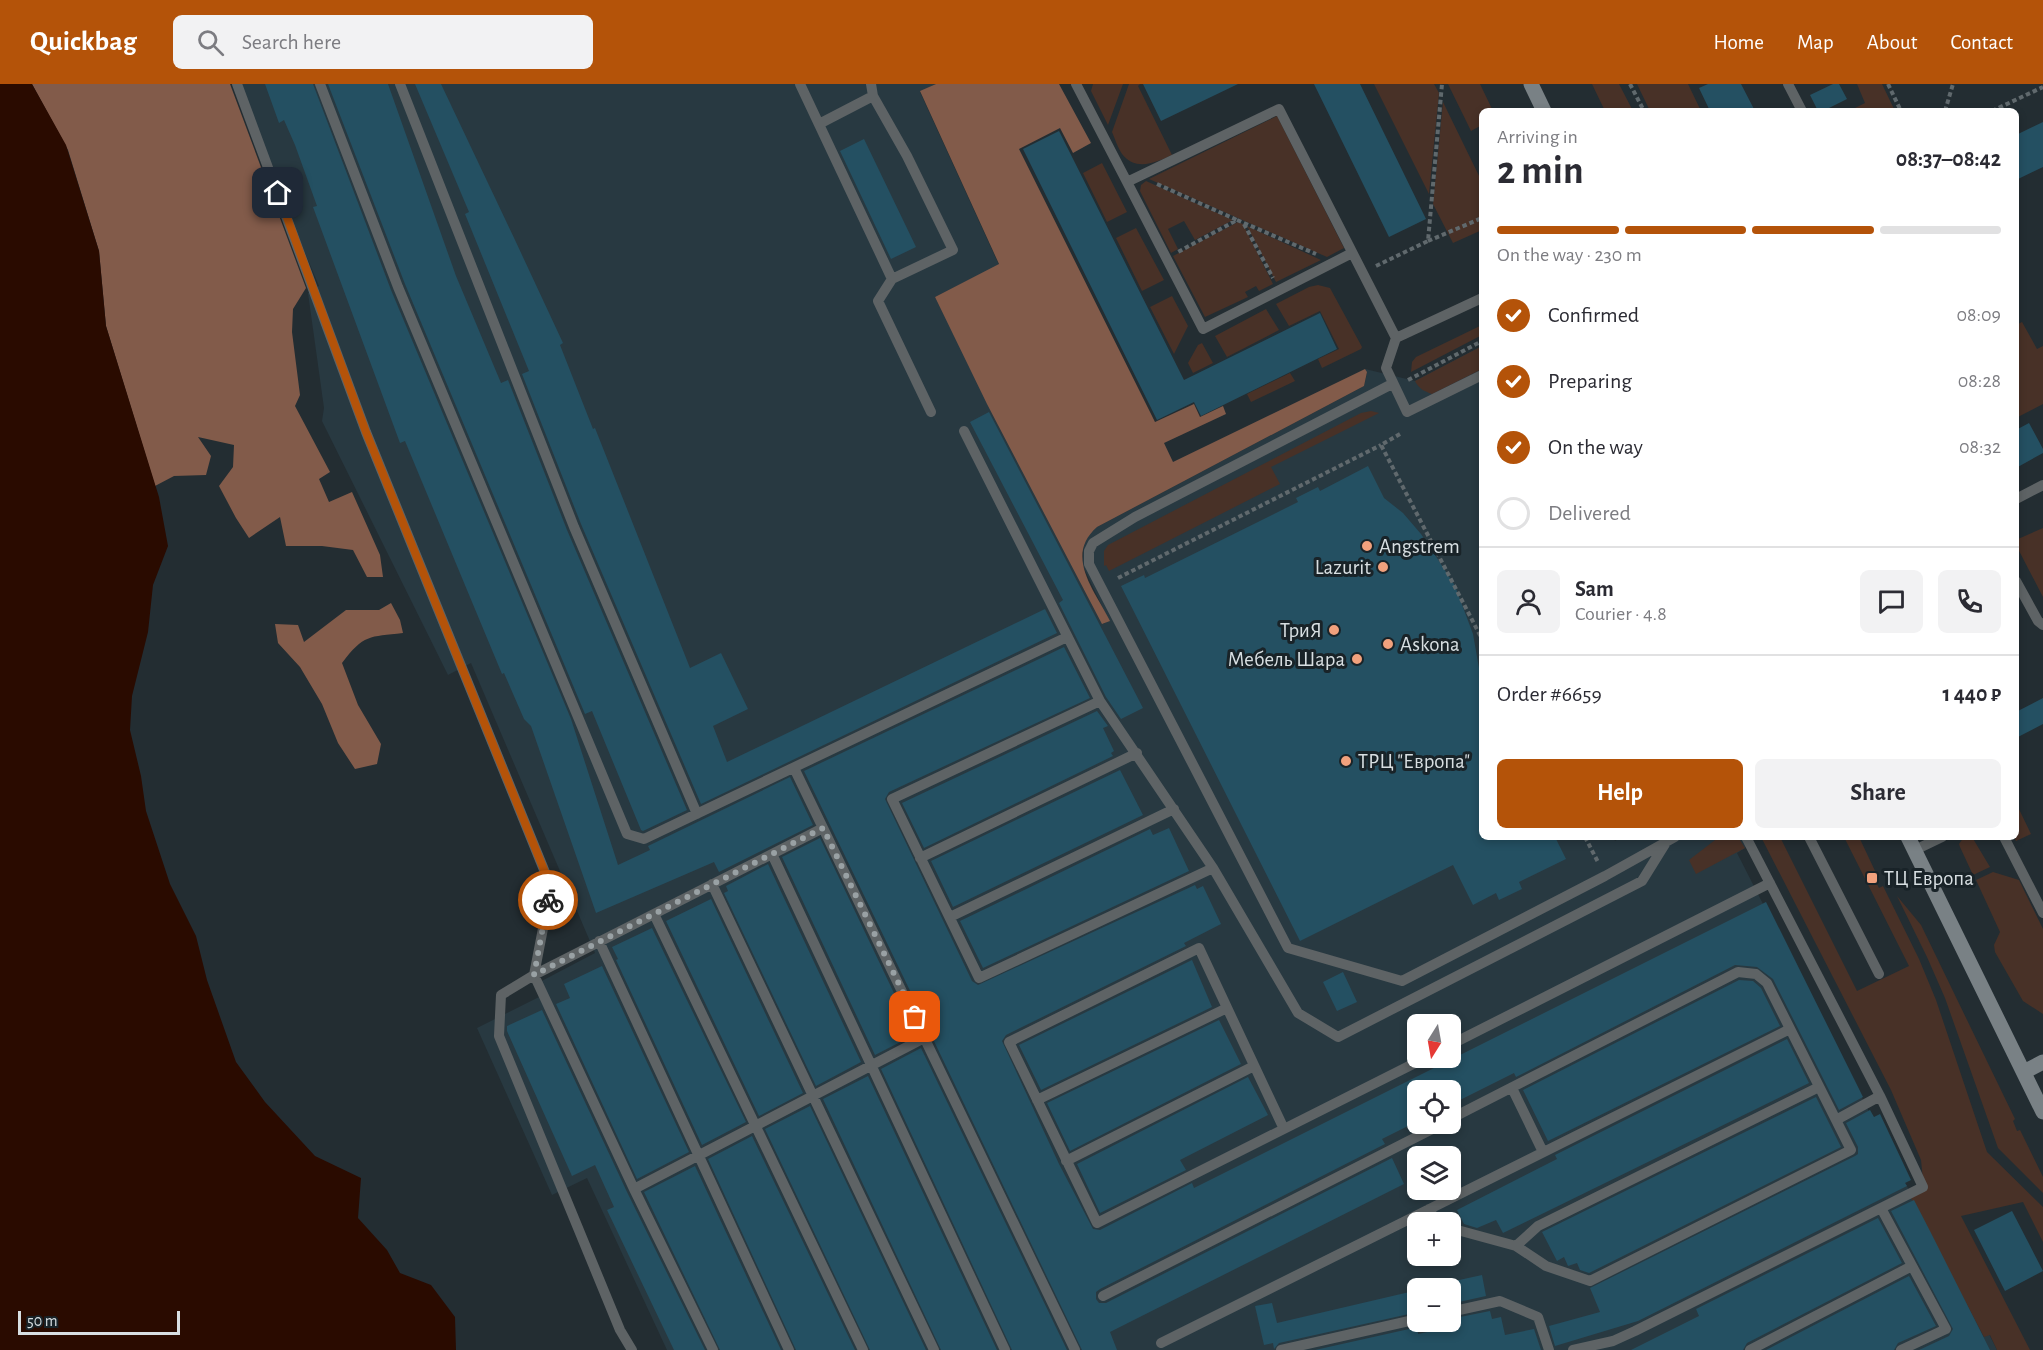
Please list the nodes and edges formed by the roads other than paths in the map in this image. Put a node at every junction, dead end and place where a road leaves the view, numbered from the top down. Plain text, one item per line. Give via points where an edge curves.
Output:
1 (237, 84) edge
2 (320, 84) edge
3 (400, 84) edge
4 (800, 84) edge
5 (871, 84) edge
6 (1076, 84) edge
7 (1531, 84) edge
8 (1788, 84) edge
9 (873, 96) junction
10 (1543, 108) edge
11 (1800, 108) edge
12 (819, 124) junction
13 (1127, 182) junction
14 (1352, 253) junction
15 (892, 279) junction
16 (1479, 299) edge
17 (1396, 338) junction
18 (1479, 376) edge
19 (1393, 385) junction
20 (931, 412) dead end
21 (964, 431) dead end
22 (2043, 485) edge
23 (2019, 497) edge
24 (2019, 586) edge
25 (2043, 625) edge
26 (1067, 637) junction
27 (1100, 701) junction
28 (1137, 753) junction
29 (794, 768) junction
30 (1174, 808) junction
31 (697, 814) junction
32 (823, 828) junction
33 (1669, 840) edge
34 (1670, 840) edge
35 (1748, 840) edge
36 (1811, 840) edge
37 (1926, 840) edge
38 (2006, 840) edge
39 (1911, 843) edge
40 (772, 854) junction
41 (920, 858) junction
42 (1213, 868) junction
43 (1770, 883) junction
44 (712, 884) junction
45 (2043, 913) edge
46 (654, 914) junction
47 (950, 917) junction
48 (599, 941) junction
49 (1879, 974) dead end
50 (534, 975) junction
51 (1227, 1008) junction
52 (1790, 1029) junction
53 (926, 1037) junction
54 (1461, 1039) edge
55 (2043, 1062) edge
56 (872, 1065) junction
57 (1254, 1066) junction
58 (1407, 1067) edge
59 (2024, 1072) junction
60 (1820, 1087) junction
61 (1512, 1088) junction
62 (814, 1095) junction
63 (1880, 1096) junction
64 (1036, 1100) junction
65 (2043, 1112) edge
66 (1461, 1114) edge
67 (1836, 1120) junction
68 (756, 1125) junction
69 (1284, 1129) junction
70 (1422, 1134) edge
71 (1543, 1152) junction
72 (699, 1154) junction
73 (1066, 1161) junction
74 (634, 1188) junction
75 (1881, 1208) junction
76 (1429, 1209) junction
77 (1431, 1212) edge
78 (1461, 1231) edge
79 (1516, 1246) junction
80 (1912, 1266) junction
81 (1103, 1296) dead end
82 (1461, 1310) edge
83 (1407, 1321) edge
84 (1161, 1343) dead end
85 (632, 1350) edge
86 (713, 1350) edge
87 (789, 1350) edge
88 (863, 1350) edge
89 (934, 1350) edge
90 (1005, 1350) edge
91 (1075, 1350) edge
92 (1281, 1350) edge
93 (1549, 1350) edge
94 (1573, 1350) edge
95 (1750, 1350) edge
96 (1901, 1350) edge

1 - 50 lane via 366,432 551,887
2 - 31 lane via 398,287 627,834 644,839
3 - 31 lane via 574,527
4 - 12 lane
5 - 9 lane
6 - 13 lane
7 - 10 main road
8 - 11 lane
9 - 12 lane
9 - 15 lane via 908,156 953,250
12 - 15 lane
13 - 14 lane via 1279,109
13 - 14 lane via 1203,329
14 - 17 lane
15 - 20 lane via 878,301
16 - 17 lane
17 - 19 lane via 1386,368
18 - 19 lane via 1407,412
19 - 33 lane via 1135,517 1093,543 1089,550 1089,564 1288,948 1402,981
21 - 26 lane
22 - 23 lane
24 - 25 lane
26 - 27 lane
26 - 29 lane
27 - 28 lane
27 - 41 lane via 892,799
28 - 30 lane
28 - 41 lane
29 - 31 lane
29 - 32 lane
30 - 42 lane
30 - 47 lane
32 - 40 lane
32 - 53 lane
34 - 42 lane via 1642,882 1338,1037 1298,1013
35 - 43 lane
36 - 49 lane
37 - 39 lane
38 - 45 lane
39 - 59 main road
40 - 44 lane
40 - 56 lane
41 - 47 lane
42 - 47 lane via 979,978
43 - 54 lane
43 - 63 lane
44 - 46 lane
44 - 62 lane
46 - 48 lane
46 - 68 lane
48 - 50 lane
48 - 72 lane
50 - 74 lane
50 - 85 lane via 501,995 499,1036 620,1330
51 - 57 lane
51 - 64 lane
51 - 64 lane via 1199,948 1009,1042
52 - 60 lane
52 - 61 lane via 1767,983 1756,974 1738,972
52 - 71 lane
53 - 56 lane
53 - 91 lane
55 - 59 main road
56 - 62 lane
56 - 90 lane
57 - 69 lane
57 - 73 lane
58 - 69 lane
59 - 65 main road
60 - 67 lane
60 - 79 lane via 1538,1226
61 - 66 lane
61 - 71 lane
62 - 68 lane
62 - 89 lane
63 - 67 lane
63 - 75 lane via 1923,1187
64 - 73 lane
67 - 79 lane via 1851,1150 1590,1281 1546,1266
68 - 72 lane
68 - 88 lane
69 - 73 lane via 1097,1223
70 - 81 lane
71 - 76 lane
72 - 74 lane
72 - 87 lane
74 - 86 lane
75 - 80 lane
75 - 94 lane via 1613,1341
76 - 77 lane
76 - 84 lane
78 - 79 lane
80 - 95 lane
80 - 96 lane via 1946,1329
82 - 93 lane via 1500,1301 1538,1317
83 - 92 lane

